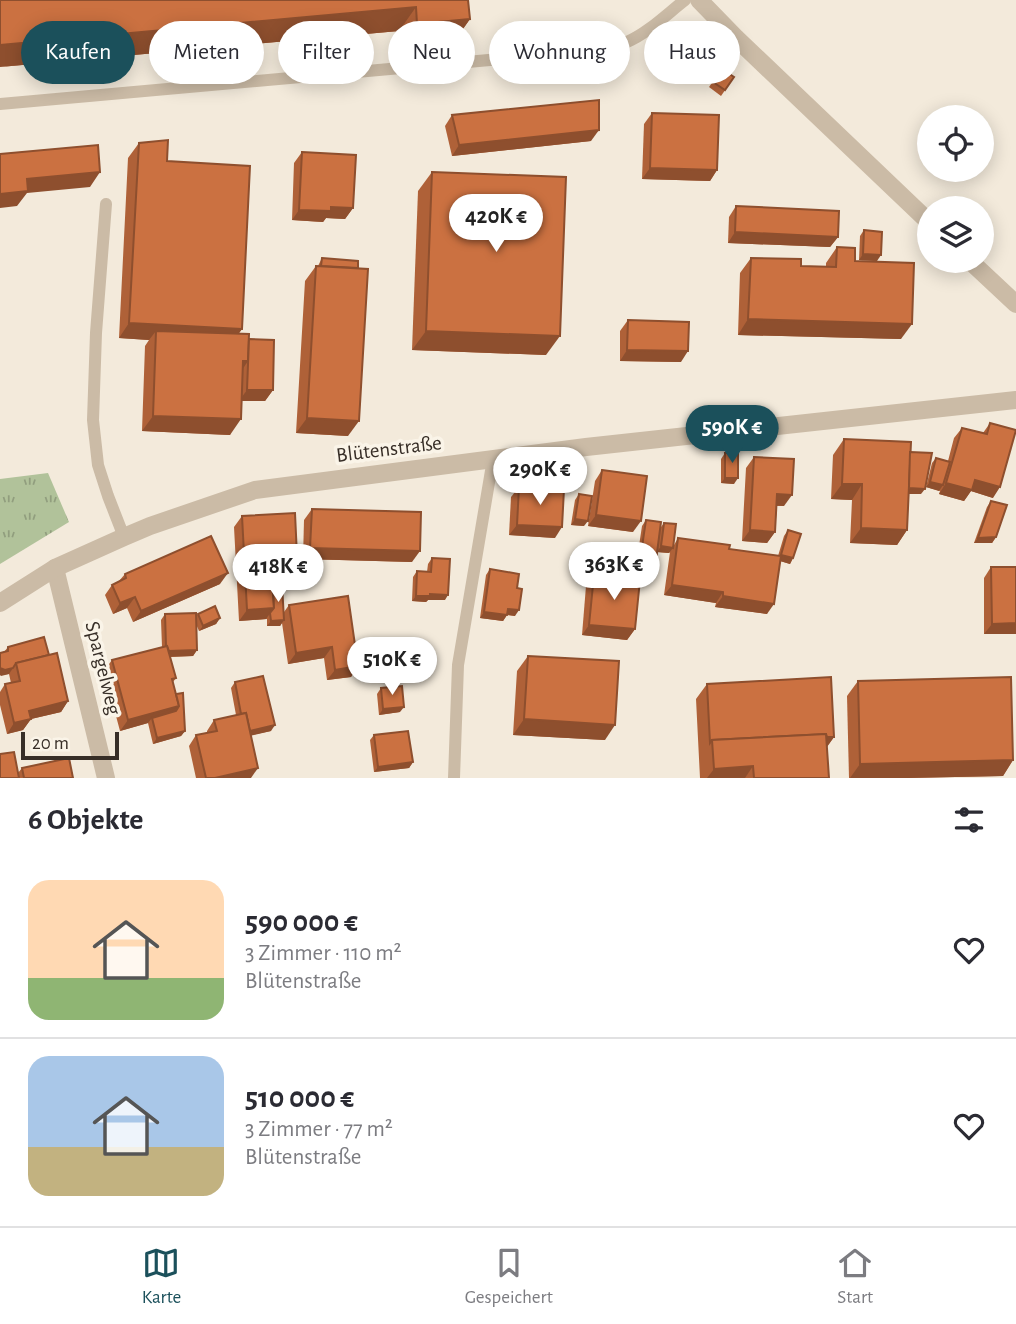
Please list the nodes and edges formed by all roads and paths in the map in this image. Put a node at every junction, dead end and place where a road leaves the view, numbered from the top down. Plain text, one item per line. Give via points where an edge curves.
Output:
1 (685, 0) edge
2 (699, 0) edge
3 (0, 104) edge
4 (106, 204) dead end
5 (917, 211) edge
6 (983, 273) edge
7 (1016, 304) edge
8 (1016, 400) edge
9 (494, 459) junction
10 (124, 537) junction
11 (55, 568) junction
12 (0, 603) edge
13 (106, 778) edge
14 (454, 778) edge

1 - 3 lane via 641,34 609,47
2 - 5 street
4 - 10 lane via 93,420 98,465
6 - 7 street
8 - 9 street, Blütenstraße
9 - 10 street, Blütenstraße via 255,490
9 - 14 lane via 458,665
10 - 11 street, Blütenstraße
11 - 12 street, Blütenstraße
11 - 13 street, Spargelweg

